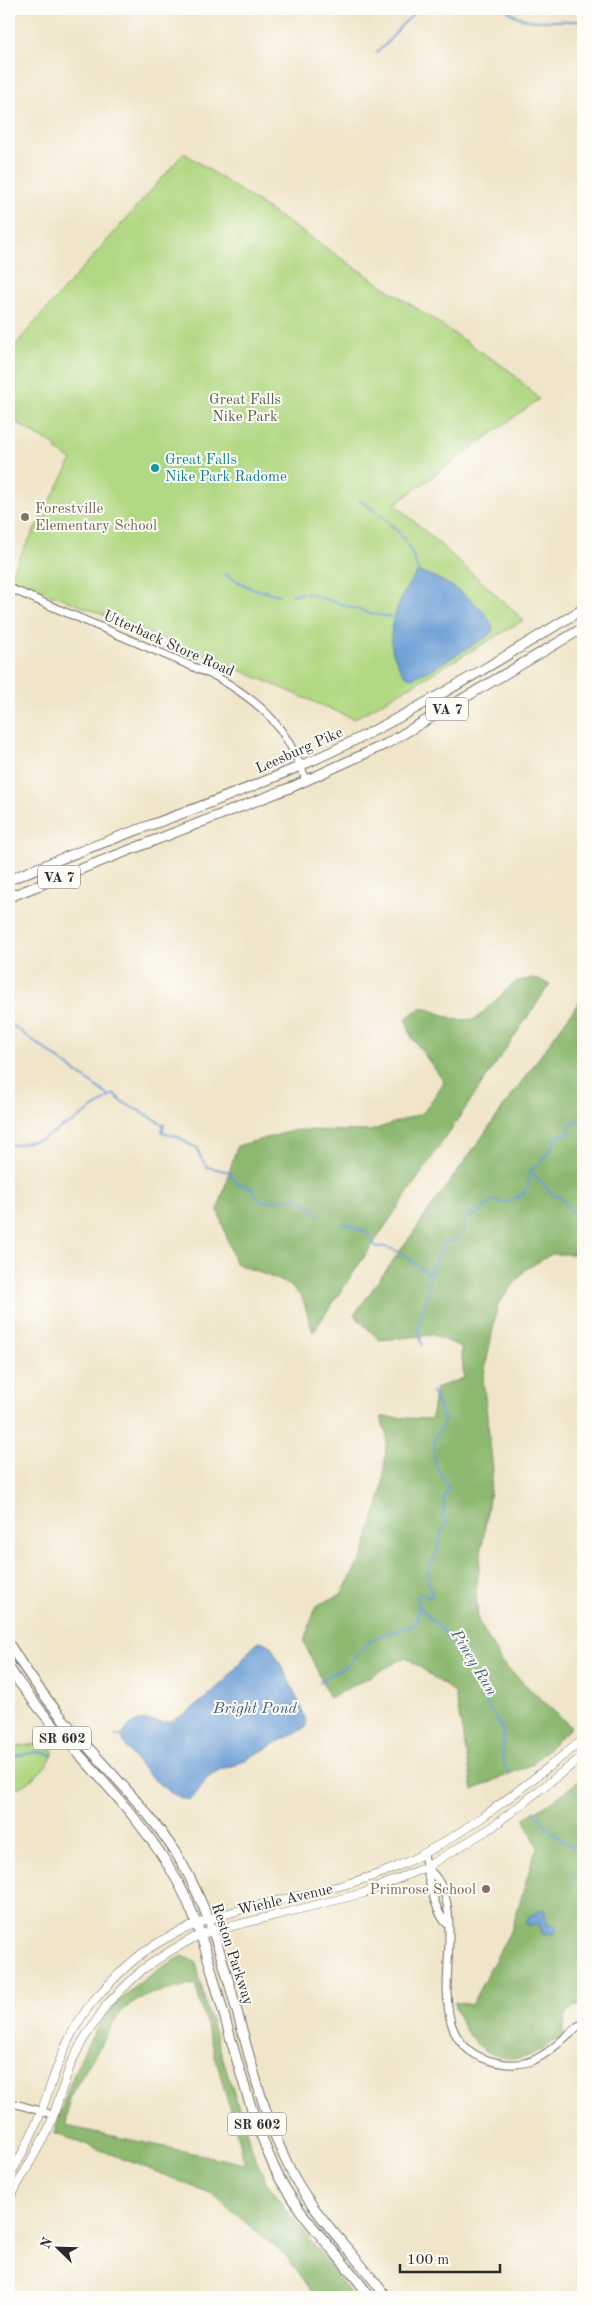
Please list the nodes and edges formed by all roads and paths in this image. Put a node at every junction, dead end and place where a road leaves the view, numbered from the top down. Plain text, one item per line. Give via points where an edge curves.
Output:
1 (9, 588) edge
2 (583, 609) edge
3 (583, 628) edge
4 (301, 766) junction
5 (306, 780) junction
6 (9, 880) edge
7 (9, 897) edge
8 (9, 1644) edge
9 (9, 1668) edge
10 (583, 1740) edge
11 (583, 1756) edge
12 (424, 1854) junction
13 (426, 1868) junction
14 (209, 1919) junction
15 (197, 1923) junction
16 (213, 1930) junction
17 (201, 1934) junction
18 (583, 2024) edge
19 (9, 2102) edge
20 (41, 2111) junction
21 (54, 2115) junction
22 (9, 2177) edge
23 (9, 2200) edge
24 (370, 2297) edge
25 (386, 2297) edge

1 - 4 street, Utterback Store Road via 239,690 281,729
2 - 4 main road, Leesburg Pike / VA 7 via 412,711
3 - 5 main road, Leesburg Pike / VA 7 via 386,744
4 - 5 street, Utterback Store Road
4 - 6 main road, Leesburg Pike / VA 7
5 - 7 main road, Leesburg Pike / VA 7
8 - 14 main road, Reston Parkway / SR 602 via 47,1700 157,1826 176,1853
9 - 15 main road, Reston Parkway / SR 602 via 43,1715 147,1834 180,1885
10 - 12 main road, Wiehle Avenue via 468,1828
11 - 13 main road, Wiehle Avenue via 473,1841
12 - 13 street
12 - 14 main road, Wiehle Avenue via 337,1888
13 - 16 main road, Wiehle Avenue via 364,1893
13 - 18 street via 435,1875 450,1916 448,2006 457,2039 480,2058 502,2065 520,2065 535,2062
14 - 15 main road, Wiehle Avenue
14 - 16 main road, Reston Parkway / SR 602
15 - 17 main road, Reston Parkway / SR 602
15 - 20 main road, Wiehle Avenue via 149,1948 94,2001 65,2045
16 - 17 main road, Wiehle Avenue
16 - 25 main road, Reston Parkway / SR 602 via 272,2128 286,2162 320,2217
17 - 21 main road, Wiehle Avenue via 156,1960 108,2003 76,2051
17 - 24 main road, Reston Parkway / SR 602 via 257,2124 275,2170 300,2211
19 - 20 street
20 - 21 street
20 - 22 main road, Wiehle Avenue
21 - 23 main road, Wiehle Avenue

